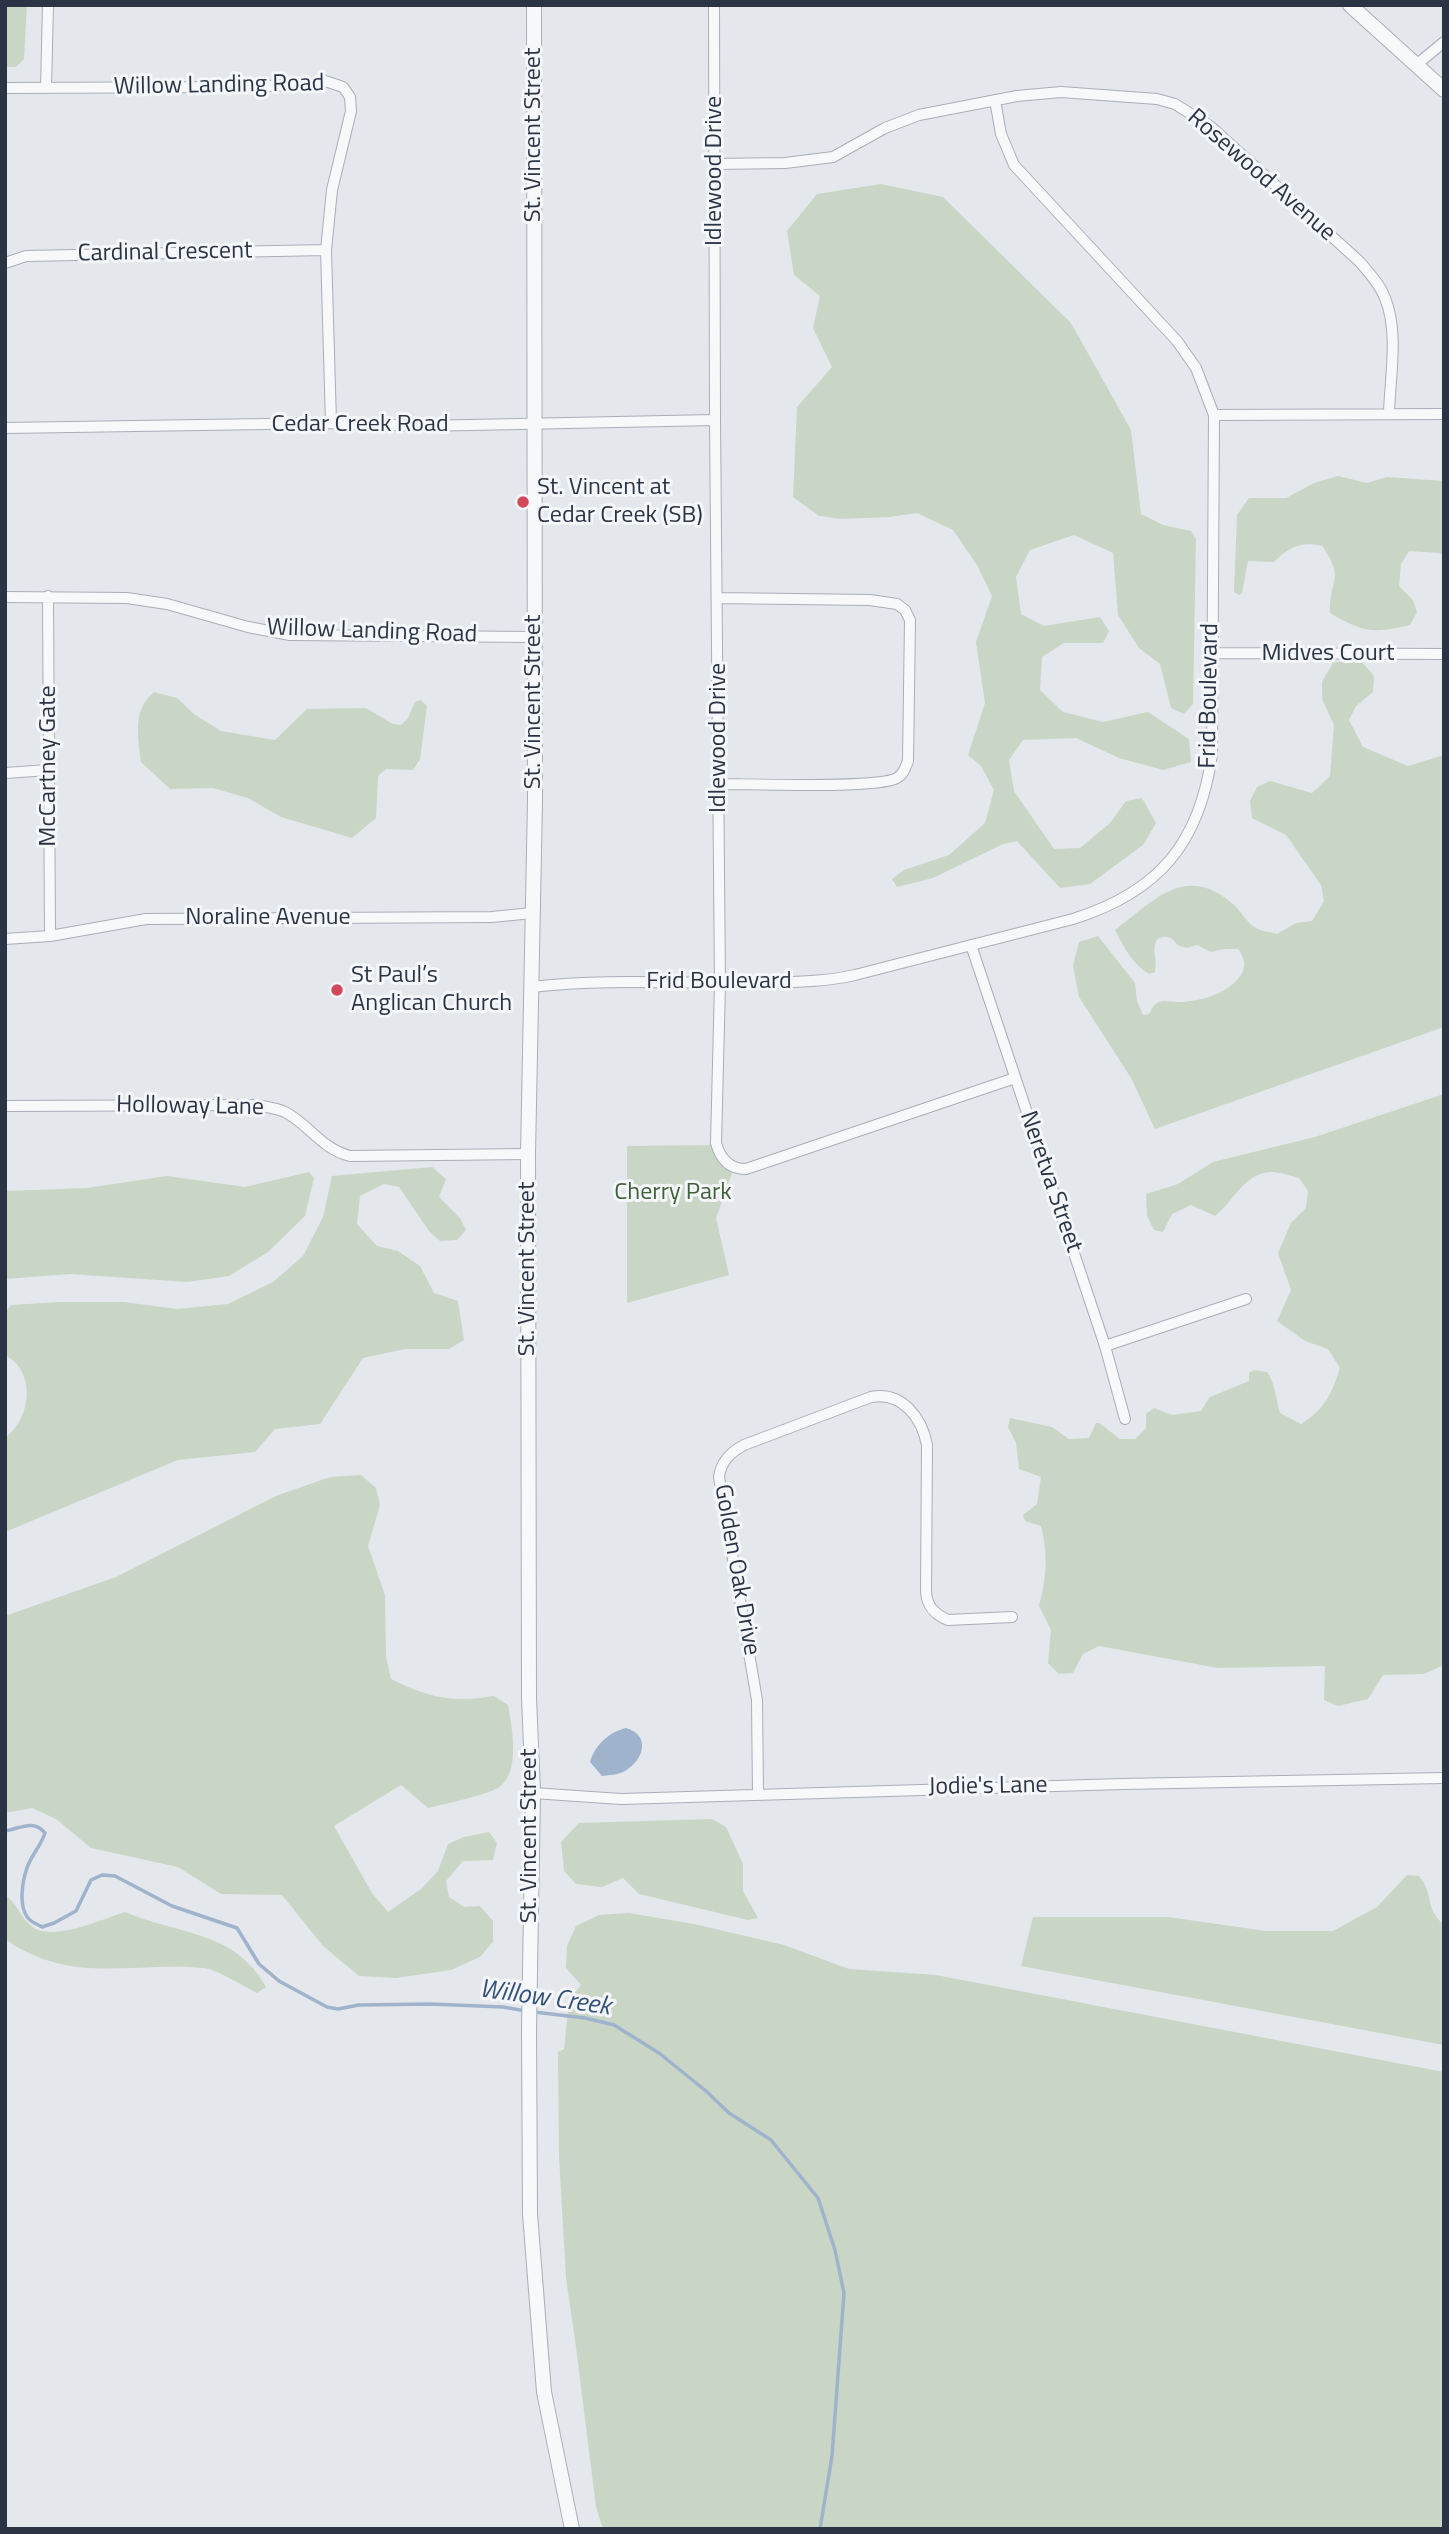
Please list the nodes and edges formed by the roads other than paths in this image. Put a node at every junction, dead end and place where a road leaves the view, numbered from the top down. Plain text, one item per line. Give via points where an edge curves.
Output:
1 (48, 5) edge
2 (534, 5) edge
3 (715, 5) edge
4 (1350, 5) edge
5 (1444, 42) edge
6 (1416, 65) junction
7 (5, 88) edge
8 (46, 88) junction
9 (1444, 90) edge
10 (995, 100) junction
11 (715, 164) junction
12 (326, 250) junction
13 (5, 263) edge
14 (1389, 413) junction
15 (1444, 414) edge
16 (1214, 415) junction
17 (715, 420) junction
18 (331, 423) junction
19 (535, 424) junction
20 (5, 428) edge
21 (48, 596) junction
22 (5, 597) edge
23 (717, 598) junction
24 (533, 637) junction
25 (1212, 653) junction
26 (1444, 654) edge
27 (50, 770) junction
28 (5, 773) edge
29 (719, 784) junction
30 (532, 913) junction
31 (50, 936) junction
32 (5, 939) edge
33 (971, 945) junction
34 (720, 984) junction
35 (531, 987) junction
36 (1015, 1078) junction
37 (5, 1106) edge
38 (528, 1154) junction
39 (1246, 1299) dead end
40 (1105, 1346) junction
41 (1125, 1419) dead end
42 (1012, 1617) dead end
43 (1444, 1778) edge
44 (533, 1793) junction
45 (758, 1795) junction
46 (572, 2529) edge

1 - 8 street
2 - 19 street, St. Vincent Street
3 - 11 street, Idlewood Drive
4 - 6 street
5 - 6 street
6 - 9 street
7 - 8 street, Willow Landing Road
8 - 12 street, Willow Landing Road via 235,87 325,81 343,88 350,97 351,111 332,190
10 - 11 street, Rosewood Avenue via 903,121 833,157
10 - 14 street, Rosewood Avenue via 1061,92 1139,96 1175,104 1210,126 1374,278 1390,316
10 - 16 street, Frid Boulevard via 1001,134 1014,165 1182,348 1196,368
11 - 17 street, Idlewood Drive
12 - 13 street, Cardinal Crescent via 26,256
12 - 18 street, Willow Landing Road
14 - 15 street
14 - 16 street
16 - 25 street, Frid Boulevard
17 - 19 street, Cedar Creek Road
17 - 23 street, Idlewood Drive
18 - 19 street, Cedar Creek Road
18 - 20 street, Cedar Creek Road
19 - 24 street, St. Vincent Street
21 - 22 street, Willow Landing Road
21 - 24 street, Willow Landing Road via 167,604 290,635
21 - 27 street, McCartney Gate
23 - 29 street, Idlewood Drive
23 - 29 street via 870,600 897,604 910,620 908,761 904,773 895,780 867,783
24 - 30 street, St. Vincent Street
25 - 26 street, Midves Court
25 - 33 street, Frid Boulevard via 1208,781 1192,827 1168,863 1141,888 1108,907
27 - 28 street
27 - 31 street, McCartney Gate
29 - 34 street, Idlewood Drive
30 - 31 street, Noraline Avenue via 146,919
30 - 35 street, St. Vincent Street
31 - 32 street, Noraline Avenue
33 - 34 street, Frid Boulevard via 837,979
33 - 36 street, Neretva Street
34 - 35 street, Frid Boulevard via 569,982
34 - 36 street, Idlewood Drive via 716,1143 723,1160 737,1169
35 - 38 street, St. Vincent Street
36 - 40 street, Neretva Street
37 - 38 street, Holloway Lane via 257,1105 284,1112 324,1144 350,1156
38 - 44 street, St. Vincent Street
39 - 40 street
40 - 41 street, Neretva Street
42 - 45 street, Golden Oak Drive via 948,1619 929,1606 927,1446 915,1415 901,1402 887,1396 872,1397 733,1452 722,1464 719,1477 757,1700
43 - 45 street, Jodie's Lane
44 - 45 street, Jodie's Lane via 621,1799
44 - 46 street, St. Vincent Street via 530,2214 544,2392

